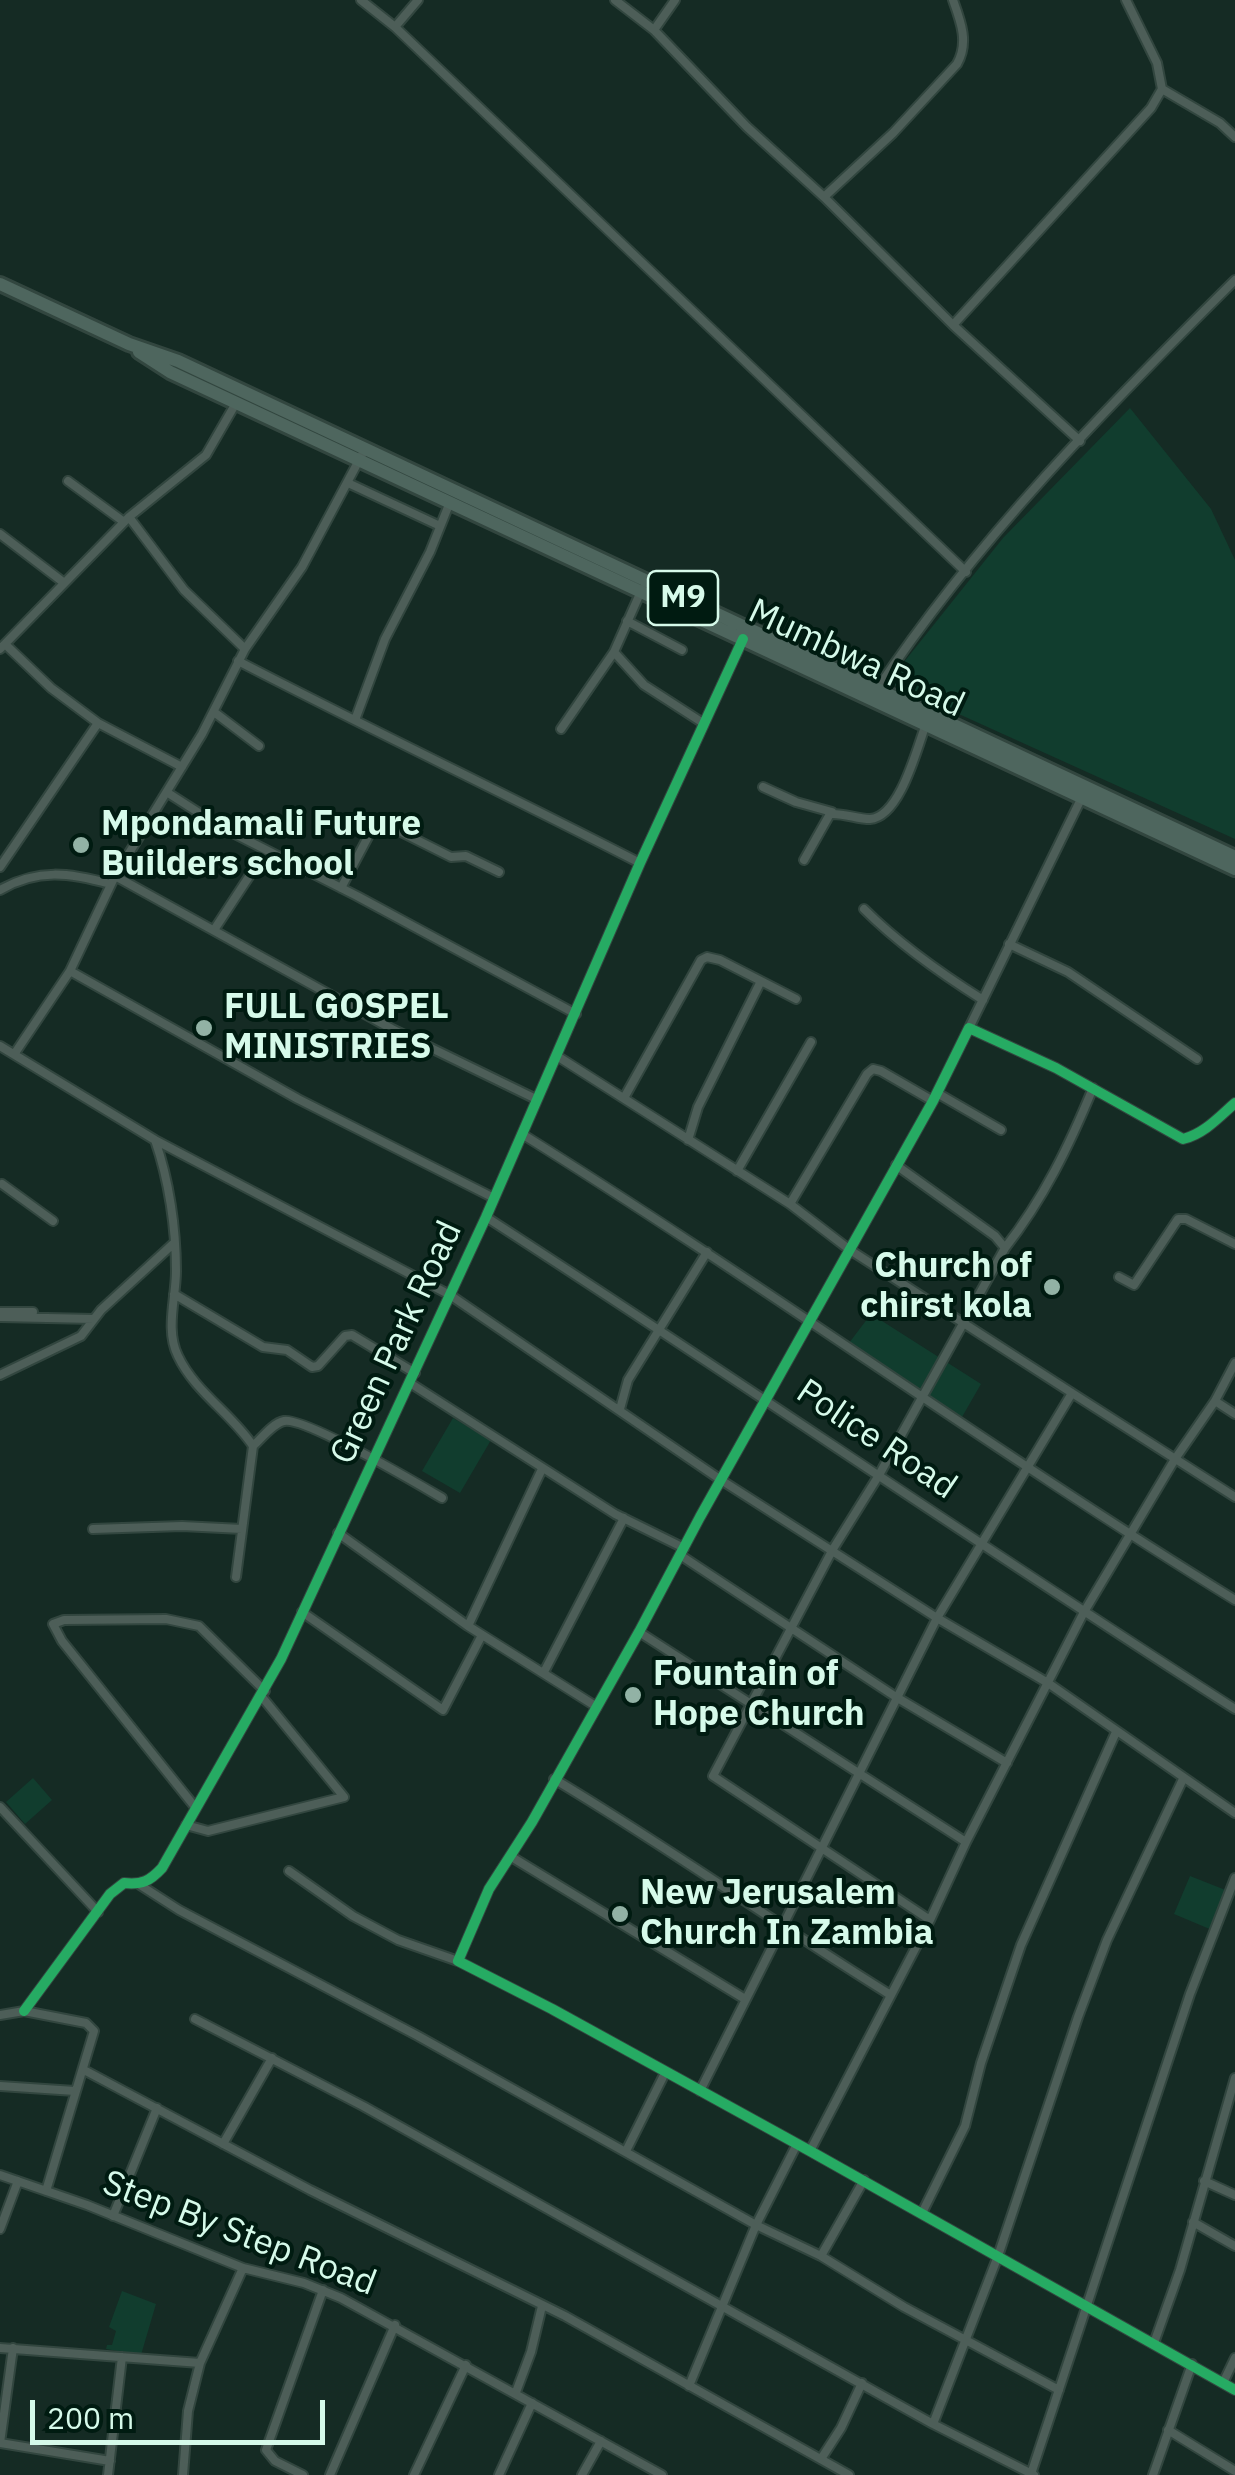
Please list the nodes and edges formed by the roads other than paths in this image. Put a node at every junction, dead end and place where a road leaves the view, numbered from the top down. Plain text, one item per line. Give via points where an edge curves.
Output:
1 (361, 0) edge
2 (418, 0) edge
3 (615, 0) edge
4 (675, 0) edge
5 (953, 0) edge
6 (1126, 0) edge
7 (395, 27) junction
8 (654, 30) junction
9 (1162, 89) junction
10 (1235, 138) edge
11 (824, 197) junction
12 (1235, 280) edge
13 (0, 284) edge
14 (953, 325) junction
15 (129, 344) junction
16 (236, 403) junction
17 (1080, 441) junction
18 (362, 454) junction
19 (68, 481) dead end
20 (348, 483) junction
21 (450, 502) junction
22 (126, 519) junction
23 (440, 526) junction
24 (0, 534) edge
25 (966, 572) junction
26 (63, 582) junction
27 (644, 586) junction
28 (628, 621) junction
29 (743, 639) junction
30 (3, 647) edge
31 (245, 649) junction
32 (682, 650) dead end
33 (614, 652) junction
34 (238, 661) junction
35 (875, 694) junction
36 (214, 712) junction
37 (354, 720) junction
38 (98, 723) junction
39 (703, 723) junction
40 (926, 724) junction
41 (562, 728) dead end
42 (976, 741) junction
43 (259, 746) dead end
44 (182, 768) junction
45 (763, 787) dead end
46 (168, 792) junction
47 (1082, 797) junction
48 (836, 813) junction
49 (1235, 857) edge
50 (804, 860) dead end
51 (640, 863) junction
52 (0, 868) edge
53 (1235, 869) edge
54 (252, 872) dead end
55 (499, 872) dead end
56 (112, 880) junction
57 (16, 881) junction
58 (341, 888) junction
59 (0, 890) edge
60 (864, 908) dead end
61 (214, 930) junction
62 (1008, 944) junction
63 (70, 971) junction
64 (761, 981) junction
65 (796, 999) dead end
66 (983, 1000) junction
67 (576, 1014) junction
68 (969, 1028) junction
69 (811, 1042) dead end
70 (0, 1046) edge
71 (14, 1052) junction
72 (557, 1056) junction
73 (1197, 1060) dead end
74 (1093, 1088) junction
75 (935, 1097) junction
76 (624, 1098) junction
77 (536, 1099) junction
78 (1235, 1103) edge
79 (1001, 1130) dead end
80 (522, 1134) junction
81 (155, 1140) junction
82 (688, 1140) junction
83 (896, 1165) junction
84 (737, 1171) junction
85 (0, 1185) edge
86 (494, 1198) junction
87 (790, 1204) junction
88 (486, 1217) junction
89 (53, 1221) dead end
90 (174, 1244) junction
91 (1235, 1244) edge
92 (1005, 1248) junction
93 (850, 1250) junction
94 (707, 1252) junction
95 (1119, 1277) dead end
96 (174, 1294) junction
97 (450, 1295) junction
98 (32, 1312) dead end
99 (0, 1314) edge
100 (94, 1320) junction
101 (812, 1321) junction
102 (964, 1324) junction
103 (658, 1328) junction
104 (1235, 1363) edge
105 (414, 1373) junction
106 (0, 1375) edge
107 (410, 1383) junction
108 (1072, 1393) junction
109 (923, 1397) junction
110 (766, 1399) junction
111 (1216, 1401) junction
112 (620, 1408) junction
113 (1235, 1414) edge
114 (253, 1446) junction
115 (376, 1458) junction
116 (1175, 1459) junction
117 (1028, 1466) junction
118 (542, 1469) junction
119 (879, 1475) junction
120 (721, 1480) junction
121 (1235, 1497) edge
122 (442, 1498) dead end
123 (624, 1518) junction
124 (242, 1528) junction
125 (93, 1529) dead end
126 (338, 1533) junction
127 (1130, 1535) junction
128 (981, 1543) junction
129 (833, 1549) junction
130 (682, 1551) junction
131 (236, 1578) dead end
132 (1235, 1600) edge
133 (302, 1612) junction
134 (1084, 1612) junction
135 (937, 1618) junction
136 (468, 1626) junction
137 (794, 1628) junction
138 (640, 1632) junction
139 (482, 1635) junction
140 (544, 1672) junction
141 (1048, 1683) junction
142 (263, 1694) junction
143 (896, 1698) junction
144 (752, 1702) junction
145 (597, 1707) junction
146 (1235, 1709) edge
147 (1116, 1732) junction
148 (1006, 1763) junction
149 (858, 1772) junction
150 (554, 1779) junction
151 (1184, 1779) junction
152 (0, 1806) edge
153 (195, 1807) junction
154 (1235, 1813) edge
155 (186, 1825) junction
156 (966, 1842) junction
157 (819, 1848) junction
158 (510, 1856) junction
159 (290, 1871) dead end
160 (1235, 1878) edge
161 (140, 1884) junction
162 (98, 1912) junction
163 (930, 1920) junction
164 (780, 1927) junction
165 (458, 1961) junction
166 (889, 1994) junction
167 (745, 2000) junction
168 (24, 2011) junction
169 (0, 2015) edge
170 (195, 2018) dead end
171 (272, 2058) junction
172 (84, 2070) junction
173 (665, 2073) junction
174 (1235, 2078) edge
175 (0, 2086) edge
176 (76, 2091) junction
177 (700, 2091) junction
178 (1232, 2093) edge
179 (157, 2108) junction
180 (223, 2144) junction
181 (798, 2144) junction
182 (626, 2150) junction
183 (810, 2150) junction
184 (0, 2175) edge
185 (864, 2180) junction
186 (18, 2181) junction
187 (1204, 2181) junction
188 (46, 2191) junction
189 (1235, 2195) edge
190 (922, 2213) junction
191 (113, 2216) junction
192 (1193, 2222) junction
193 (756, 2225) junction
194 (0, 2228) edge
195 (1235, 2246) edge
196 (821, 2256) junction
197 (998, 2256) junction
198 (243, 2268) junction
199 (323, 2290) junction
200 (724, 2305) junction
201 (542, 2306) junction
202 (1086, 2307) junction
203 (395, 2325) junction
204 (964, 2340) junction
205 (1154, 2342) junction
206 (0, 2348) edge
207 (14, 2348) junction
208 (122, 2357) junction
209 (1235, 2358) edge
210 (200, 2362) junction
211 (1192, 2364) junction
212 (466, 2365) junction
213 (862, 2383) junction
214 (1223, 2383) junction
215 (689, 2386) junction
216 (1059, 2390) junction
217 (1235, 2390) edge
218 (516, 2392) junction
219 (532, 2403) junction
220 (933, 2424) junction
221 (1168, 2430) junction
222 (601, 2441) junction
223 (0, 2443) edge
224 (821, 2459) junction
225 (110, 2461) junction
226 (1235, 2471) edge
227 (108, 2475) edge
228 (183, 2475) edge
229 (302, 2475) edge
230 (330, 2475) edge
231 (414, 2475) edge
232 (499, 2475) edge
233 (582, 2475) edge
234 (662, 2475) edge
235 (849, 2475) edge
236 (1032, 2475) edge
237 (1153, 2475) edge

1 - 7 street
2 - 7 street
3 - 8 street
4 - 8 street
5 - 11 street via 964,37 957,64
6 - 9 street via 1158,63
7 - 25 street
8 - 11 street
9 - 10 street
9 - 14 street
11 - 14 street
12 - 17 street
13 - 15 main road, Mumbwa Road / M9
14 - 17 street
15 - 16 main road, Mumbwa Road / M9 via 161,368
15 - 18 main road, Mumbwa Road / M9 via 178,361
16 - 18 main road, Mumbwa Road / M9
16 - 22 street via 206,455
17 - 25 street
18 - 20 street
18 - 21 main road, Mumbwa Road / M9
18 - 27 main road, Mumbwa Road / M9
19 - 22 street
20 - 23 street
20 - 31 street via 302,567
21 - 23 street
21 - 27 main road, Mumbwa Road / M9
22 - 26 street
22 - 31 street via 184,590
23 - 37 street
24 - 26 street
25 - 35 street
26 - 30 street
27 - 28 street
27 - 29 main road, Mumbwa Road / M9
27 - 35 main road, Mumbwa Road / M9
28 - 32 street
28 - 33 street
29 - 35 main road, Mumbwa Road / M9
29 - 39 street, Green Park Road
30 - 38 street
31 - 34 street
33 - 39 street via 644,685
33 - 41 street
34 - 36 street
34 - 37 street
35 - 40 main road, Mumbwa Road / M9
35 - 42 main road, Mumbwa Road / M9
36 - 43 street
36 - 44 street
37 - 51 street
38 - 44 street
38 - 52 street
39 - 51 street, Green Park Road
40 - 42 main road, Mumbwa Road / M9
40 - 48 street via 886,813 873,819
42 - 47 main road, Mumbwa Road / M9
42 - 49 main road, Mumbwa Road / M9
44 - 46 street
45 - 48 street
46 - 56 street
46 - 58 street
47 - 53 main road, Mumbwa Road / M9
47 - 62 street
48 - 50 street via 826,816
51 - 67 street, Green Park Road
52 - 57 street
54 - 61 street
55 - 58 street via 466,856 450,857 377,820
56 - 57 street via 51,873
56 - 61 street
56 - 63 street
57 - 59 street
58 - 67 street
60 - 66 street via 911,952
61 - 77 street
62 - 66 street
62 - 73 street via 1081,980
63 - 71 street
63 - 86 street via 298,1099
64 - 65 street
64 - 76 street via 720,960 701,960
64 - 82 street
66 - 68 street
67 - 72 street, Green Park Road
68 - 74 street
68 - 75 street
69 - 84 street
70 - 71 street
71 - 81 street
72 - 76 street
72 - 77 street, Green Park Road
74 - 78 street via 1184,1140
74 - 92 street via 1052,1182
75 - 79 street
75 - 83 street
75 - 87 street via 881,1070 866,1074
76 - 82 street
77 - 80 street, Green Park Road
80 - 86 street, Green Park Road
80 - 94 street
81 - 90 street
81 - 97 street
82 - 84 street
83 - 92 street
83 - 93 street
84 - 87 street
85 - 89 street
86 - 88 street, Green Park Road
87 - 93 street
88 - 97 street, Green Park Road
88 - 103 street, Police Road
90 - 96 street
90 - 100 street
91 - 95 street via 1178,1219 1134,1284
92 - 102 street
93 - 101 street
93 - 102 street
94 - 101 street
94 - 103 street
96 - 105 street via 263,1347 288,1350 312,1367 352,1335
96 - 114 street via 178,1357
97 - 105 street, Green Park Road
97 - 112 street
98 - 99 street
99 - 100 street
100 - 106 street via 81,1336
101 - 109 street
101 - 110 street
102 - 108 street
102 - 109 street
103 - 110 street, Police Road
103 - 112 street
104 - 111 street
105 - 107 street, Green Park Road
107 - 115 street, Green Park Road
107 - 118 street
108 - 116 street
108 - 117 street
109 - 117 street
109 - 119 street
110 - 119 street, Police Road
110 - 120 street
111 - 113 street
111 - 116 street
112 - 120 street
114 - 115 street via 283,1421 294,1422
114 - 124 street
115 - 122 street
115 - 126 street, Green Park Road
116 - 121 street
116 - 127 street
117 - 127 street
117 - 128 street
118 - 123 street
118 - 136 street
119 - 128 street, Police Road
119 - 129 street
120 - 129 street
120 - 130 street
123 - 130 street
123 - 140 street
124 - 125 street
124 - 131 street
126 - 133 street, Green Park Road
126 - 136 street
127 - 132 street
127 - 134 street
128 - 134 street, Police Road
128 - 135 street
129 - 135 street
129 - 137 street
130 - 137 street
130 - 138 street
133 - 139 street via 443,1710
133 - 142 street, Green Park Road
134 - 141 street
134 - 146 street, Police Road
135 - 141 street
135 - 143 street
136 - 139 street
137 - 143 street
137 - 144 street
138 - 144 street
138 - 145 street
139 - 140 street
140 - 145 street
141 - 147 street
141 - 148 street
142 - 153 street, Green Park Road
142 - 153 street via 199,1626 166,1619 53,1624
142 - 155 street via 344,1796 208,1831
143 - 148 street
143 - 149 street
144 - 149 street
144 - 157 street via 713,1776
145 - 150 street
147 - 151 street
147 - 190 street via 1020,1945 964,2126
148 - 156 street
149 - 156 street
149 - 157 street
150 - 158 street
150 - 164 street
151 - 154 street
151 - 197 street via 1107,1940
152 - 162 street
153 - 155 street, Green Park Road
155 - 161 street, Green Park Road via 162,1868
156 - 163 street
157 - 163 street
157 - 164 street
158 - 165 street
158 - 167 street
159 - 165 street via 353,1916
160 - 202 street
161 - 162 street, Green Park Road via 124,1883
161 - 182 street
162 - 168 street, Green Park Road
163 - 166 street
164 - 166 street
164 - 167 street
165 - 173 street
166 - 183 street
167 - 177 street
168 - 169 street
168 - 172 street via 92,2027
170 - 171 street
171 - 180 street
171 - 200 street
172 - 176 street
172 - 179 street
173 - 177 street
173 - 182 street
174 - 178 street
175 - 176 street
176 - 188 street
177 - 181 street
178 - 187 street
179 - 180 street
179 - 191 street
180 - 201 street
181 - 183 street
181 - 193 street
182 - 193 street
183 - 185 street
184 - 186 street, Step By Step Road
185 - 190 street
185 - 196 street
186 - 188 street, Step By Step Road
186 - 194 street
187 - 189 street
187 - 192 street
188 - 191 street, Step By Step Road
190 - 197 street
191 - 198 street, Step By Step Road
192 - 195 street
192 - 205 street
193 - 196 street
193 - 200 street
196 - 204 street
197 - 202 street
197 - 204 street
198 - 199 street, Step By Step Road
198 - 210 street
199 - 203 street, Step By Step Road
199 - 229 street via 266,2450
200 - 213 street
200 - 215 street
201 - 215 street
201 - 218 street
202 - 205 street
202 - 216 street
203 - 212 street, Step By Step Road
203 - 230 street
204 - 216 street
204 - 220 street
205 - 211 street
206 - 207 street
207 - 208 street
207 - 223 street
208 - 210 street
208 - 225 street
209 - 214 street
210 - 228 street
211 - 214 street
211 - 221 street
212 - 218 street, Step By Step Road
212 - 231 street
213 - 220 street
213 - 224 street
214 - 217 street
215 - 224 street
216 - 236 street
218 - 219 street, Step By Step Road
219 - 222 street, Step By Step Road
219 - 232 street
220 - 236 street
221 - 226 street
221 - 237 street
222 - 233 street
222 - 234 street, Step By Step Road
223 - 225 street
224 - 235 street
225 - 227 street

